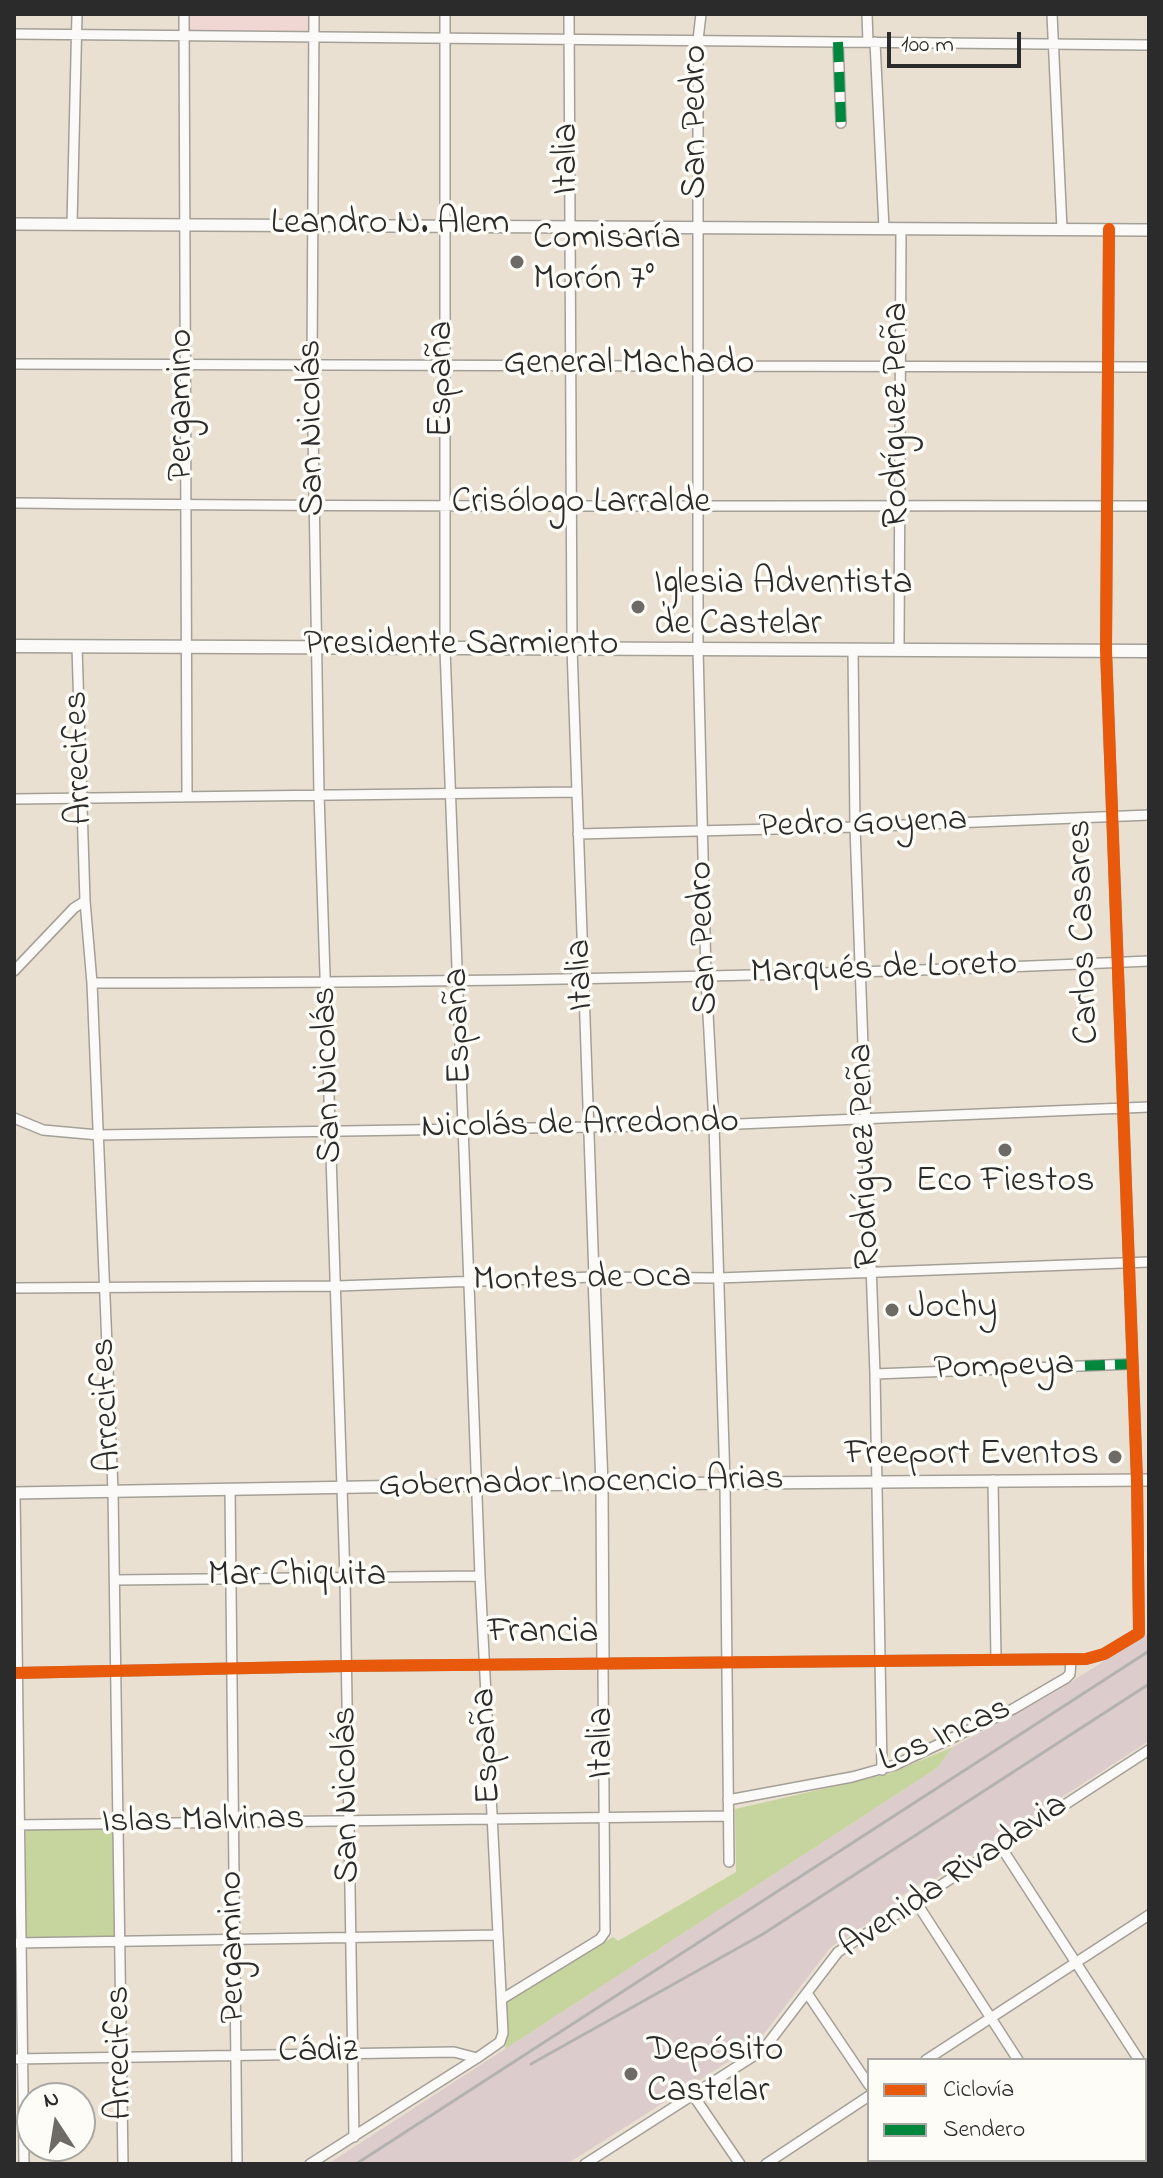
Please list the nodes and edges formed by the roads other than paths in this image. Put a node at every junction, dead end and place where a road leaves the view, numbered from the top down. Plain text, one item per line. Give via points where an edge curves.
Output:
1 (77, 14) edge
2 (184, 14) edge
3 (314, 14) edge
4 (445, 14) edge
5 (569, 14) edge
6 (701, 14) edge
7 (867, 14) edge
8 (1052, 14) edge
9 (14, 34) edge
10 (76, 34) junction
11 (184, 35) junction
12 (314, 35) junction
13 (445, 37) junction
14 (569, 39) junction
15 (698, 40) junction
16 (838, 42) junction
17 (872, 42) junction
18 (1053, 44) junction
19 (1149, 45) edge
20 (841, 123) dead end
21 (14, 224) edge
22 (72, 224) junction
23 (184, 225) junction
24 (314, 226) junction
25 (443, 227) junction
26 (568, 227) junction
27 (698, 227) junction
28 (884, 229) junction
29 (901, 229) junction
30 (1062, 229) junction
31 (1109, 229) junction
32 (1149, 230) edge
33 (14, 364) edge
34 (697, 365) junction
35 (183, 366) junction
36 (569, 366) junction
37 (444, 367) junction
38 (899, 367) junction
39 (1108, 367) junction
40 (1149, 367) edge
41 (312, 368) junction
42 (14, 503) edge
43 (444, 504) junction
44 (570, 504) junction
45 (898, 504) junction
46 (184, 505) junction
47 (698, 505) junction
48 (1106, 506) junction
49 (1149, 506) edge
50 (315, 507) junction
51 (14, 646) edge
52 (184, 646) junction
53 (77, 647) junction
54 (317, 647) junction
55 (572, 648) junction
56 (445, 649) junction
57 (698, 649) junction
58 (853, 649) junction
59 (899, 649) junction
60 (1106, 650) junction
61 (1149, 651) edge
62 (576, 792) junction
63 (319, 794) junction
64 (452, 794) junction
65 (187, 796) junction
66 (82, 798) junction
67 (14, 799) edge
68 (1149, 815) edge
69 (1112, 816) junction
70 (855, 827) junction
71 (703, 832) junction
72 (578, 834) junction
73 (85, 901) junction
74 (1149, 961) edge
75 (1117, 962) junction
76 (14, 971) edge
77 (860, 972) junction
78 (583, 977) junction
79 (706, 977) junction
80 (459, 980) junction
81 (92, 983) junction
82 (326, 983) junction
83 (1149, 1107) edge
84 (1122, 1108) junction
85 (14, 1118) edge
86 (866, 1120) junction
87 (714, 1125) junction
88 (588, 1126) junction
89 (465, 1129) junction
90 (332, 1131) junction
91 (98, 1135) junction
92 (1149, 1262) edge
93 (1128, 1263) junction
94 (872, 1272) junction
95 (594, 1277) junction
96 (719, 1278) junction
97 (469, 1283) junction
98 (337, 1286) junction
99 (104, 1287) junction
100 (14, 1288) edge
101 (1132, 1364) junction
102 (875, 1374) junction
103 (993, 1480) junction
104 (1143, 1480) edge
105 (878, 1482) junction
106 (725, 1483) junction
107 (477, 1485) junction
108 (602, 1485) junction
109 (342, 1487) junction
110 (230, 1489) junction
111 (113, 1491) junction
112 (14, 1493) edge
113 (480, 1576) junction
114 (231, 1578) junction
115 (345, 1578) junction
116 (115, 1580) junction
117 (996, 1659) junction
118 (1071, 1660) junction
119 (726, 1662) junction
120 (881, 1662) junction
121 (485, 1665) junction
122 (603, 1665) junction
123 (347, 1666) junction
124 (233, 1668) junction
125 (117, 1670) junction
126 (15, 1673) edge
127 (1149, 1750) edge
128 (882, 1770) junction
129 (728, 1800) junction
130 (728, 1816) junction
131 (604, 1817) junction
132 (492, 1819) junction
133 (349, 1821) junction
134 (118, 1824) junction
135 (234, 1824) junction
136 (17, 1825) edge
137 (1001, 1847) junction
138 (729, 1862) dead end
139 (916, 1902) junction
140 (1149, 1915) edge
141 (498, 1935) junction
142 (351, 1937) junction
143 (236, 1940) junction
144 (120, 1942) junction
145 (17, 1943) edge
146 (1075, 1963) junction
147 (807, 1993) junction
148 (502, 1999) junction
149 (991, 2019) junction
150 (236, 2054) junction
151 (352, 2054) junction
152 (122, 2056) junction
153 (477, 2058) junction
154 (929, 2058) edge
155 (1017, 2058) edge
156 (1138, 2058) edge
157 (18, 2059) edge
158 (867, 2082) edge
159 (693, 2095) junction
160 (867, 2097) edge
161 (354, 2137) junction
162 (602, 2160) edge
163 (24, 2164) edge
164 (123, 2164) edge
165 (237, 2164) edge
166 (310, 2164) edge
167 (585, 2164) edge
168 (740, 2164) edge
169 (766, 2164) edge

1 - 10 street
2 - 11 street, Pergamino
3 - 12 street, San Nicolás
4 - 13 street, España
5 - 14 street, Italia
6 - 15 street, San Pedro
7 - 17 street
8 - 18 street
9 - 10 street
10 - 11 street
10 - 22 street
11 - 12 street
11 - 23 street, Pergamino
12 - 13 street
12 - 24 street, San Nicolás
13 - 14 street
13 - 25 street, España
14 - 15 street
14 - 26 street, Italia
15 - 16 street
15 - 27 street, San Pedro
16 - 17 street
16 - 20 street
17 - 18 street
17 - 28 street
18 - 19 street
18 - 30 street
21 - 22 street, Leandro N. Alem
22 - 23 street, Leandro N. Alem
23 - 24 street, Leandro N. Alem
23 - 35 street, Pergamino
24 - 25 street, Leandro N. Alem
24 - 41 street, San Nicolás
25 - 26 street, Leandro N. Alem
25 - 37 street, España
26 - 27 street, Leandro N. Alem
26 - 36 street, Italia
27 - 28 street, Leandro N. Alem
27 - 34 street, San Pedro
28 - 29 street, Leandro N. Alem
29 - 30 street, Leandro N. Alem
29 - 38 street, Rodríguez Peña
30 - 31 street, Leandro N. Alem
31 - 32 street, Leandro N. Alem
31 - 39 street, Carlos Casares
33 - 35 street, General Machado
34 - 36 street, General Machado
34 - 38 street, General Machado
34 - 47 street, San Pedro
35 - 41 street, General Machado
35 - 46 street, Pergamino
36 - 37 street, General Machado
36 - 44 street, Italia
37 - 41 street, General Machado
37 - 43 street, España
38 - 39 street, General Machado
38 - 45 street, Rodríguez Peña
39 - 40 street, General Machado
39 - 48 street, Carlos Casares
41 - 50 street, San Nicolás
42 - 46 street, Crisólogo Larralde
43 - 44 street, Crisólogo Larralde
43 - 50 street, Crisólogo Larralde
43 - 56 street, España
44 - 47 street, Crisólogo Larralde
44 - 55 street, Italia
45 - 47 street, Crisólogo Larralde
45 - 48 street, Crisólogo Larralde
45 - 59 street, Rodríguez Peña
46 - 50 street, Crisólogo Larralde
46 - 52 street, Pergamino
47 - 57 street, San Pedro
48 - 49 street, Crisólogo Larralde
48 - 60 street, Carlos Casares
50 - 54 street, San Nicolás
51 - 53 main road, Presidente Sarmiento
52 - 53 main road, Presidente Sarmiento
52 - 54 main road, Presidente Sarmiento
52 - 65 street, Pergamino
53 - 66 street, Arrecifes
54 - 56 main road, Presidente Sarmiento
54 - 63 street, San Nicolás
55 - 56 main road, Presidente Sarmiento
55 - 57 main road, Presidente Sarmiento
55 - 62 street, Italia
56 - 64 street, España
57 - 58 main road, Presidente Sarmiento
57 - 71 street, San Pedro
58 - 59 main road, Presidente Sarmiento
58 - 70 street, Rodríguez Peña
59 - 60 main road, Presidente Sarmiento
60 - 61 main road, Presidente Sarmiento
60 - 69 street, Carlos Casares
62 - 64 street
62 - 72 street, Italia
63 - 64 street
63 - 65 street
63 - 82 street, San Nicolás
64 - 80 street, España
65 - 66 street
66 - 67 street
66 - 73 street, Arrecifes
68 - 69 street, Pedro Goyena
69 - 70 street, Pedro Goyena
69 - 75 street, Carlos Casares
70 - 71 street, Pedro Goyena
70 - 77 street, Rodríguez Peña
71 - 72 street, Pedro Goyena
71 - 79 street, San Pedro
72 - 78 street, Italia
73 - 76 street
73 - 81 street, Arrecifes
74 - 75 street, Marqués de Loreto
75 - 77 street, Marqués de Loreto
75 - 84 street, Carlos Casares
77 - 79 street, Marqués de Loreto
77 - 86 street, Rodríguez Peña
78 - 79 street, Marqués de Loreto
78 - 80 street, Marqués de Loreto
78 - 88 street, Italia
79 - 87 street, San Pedro
80 - 82 street, Marqués de Loreto
80 - 89 street, España
81 - 82 street, Marqués de Loreto
81 - 91 street, Arrecifes
82 - 90 street, San Nicolás
83 - 84 street, Nicolás de Arredondo
84 - 86 street, Nicolás de Arredondo
84 - 93 street, Carlos Casares
85 - 91 street, Nicolás de Arredondo via 43,1130
86 - 87 street, Nicolás de Arredondo
86 - 94 street, Rodríguez Peña
87 - 88 street, Nicolás de Arredondo
87 - 96 street, San Pedro
88 - 89 street, Nicolás de Arredondo
88 - 95 street, Italia
89 - 90 street, Nicolás de Arredondo
89 - 97 street, España
90 - 91 street, Nicolás de Arredondo
90 - 98 street, San Nicolás
91 - 99 street, Arrecifes
92 - 93 street, Montes de Oca
93 - 94 street, Montes de Oca
93 - 101 street, Carlos Casares
94 - 96 street, Montes de Oca
94 - 102 street, Rodríguez Peña
95 - 96 street, Montes de Oca
95 - 97 street, Montes de Oca
95 - 108 street, Italia
96 - 106 street, San Pedro
97 - 98 street, Montes de Oca
97 - 107 street, España
98 - 99 street, Montes de Oca
98 - 109 street, San Nicolás
99 - 100 street, Montes de Oca
99 - 111 street, Arrecifes
101 - 102 street, Pompeya
101 - 104 street, Carlos Casares
102 - 105 street, Rodríguez Peña
103 - 104 street, Gobernador Inocencio Arias
103 - 105 street, Gobernador Inocencio Arias
103 - 117 street
104 - 118 street, Carlos Casares via 1139,1633 1104,1654
105 - 106 street, Gobernador Inocencio Arias
105 - 120 street, Rodríguez Peña
106 - 108 street, Gobernador Inocencio Arias
106 - 119 street, San Pedro
107 - 108 street, Gobernador Inocencio Arias
107 - 109 street, Gobernador Inocencio Arias
107 - 113 street, España
108 - 122 street, Italia
109 - 110 street, Gobernador Inocencio Arias
109 - 115 street, San Nicolás
110 - 111 street, Gobernador Inocencio Arias
110 - 114 street, Pergamino
111 - 112 street, Gobernador Inocencio Arias
111 - 116 street, Arrecifes
112 - 126 street
113 - 115 street, Mar Chiquita
113 - 121 street, España
114 - 115 street, Mar Chiquita
114 - 116 street, Mar Chiquita
114 - 124 street, Pergamino
115 - 123 street, San Nicolás
116 - 125 street, Arrecifes
117 - 118 street, Francia
117 - 120 street, Francia
118 - 128 street, Los Incas via 1066,1678 1013,1709
119 - 120 street, Francia
119 - 122 street, Francia
119 - 129 street, San Pedro
120 - 128 street, Rodríguez Peña
121 - 122 street, Francia
121 - 123 street, Francia
121 - 132 street, España
122 - 131 street, Italia
123 - 124 street, Francia
123 - 133 street, San Nicolás
124 - 125 street, Francia
124 - 135 street, Pergamino
125 - 126 street, Francia
125 - 134 street, Arrecifes
126 - 136 street
127 - 137 street, Avenida Rivadavia
128 - 129 street, Los Incas
129 - 130 street, San Pedro
130 - 131 street, Islas Malvinas
130 - 138 street, San Pedro
131 - 132 street, Islas Malvinas
131 - 148 street, Italia via 603,1936
132 - 133 street, Islas Malvinas
132 - 141 street, España
133 - 135 street, Islas Malvinas
133 - 142 street, San Nicolás
134 - 135 street, Islas Malvinas
134 - 136 street, Islas Malvinas
134 - 144 street, Arrecifes
135 - 143 street, Pergamino
136 - 145 street
137 - 139 street, Avenida Rivadavia
137 - 146 street
139 - 147 street, Avenida Rivadavia via 838,1952
139 - 149 street
140 - 146 street
141 - 142 street
141 - 148 street, España
142 - 143 street
142 - 151 street, San Nicolás
143 - 144 street
143 - 150 street, Pergamino
144 - 145 street
144 - 152 street, Arrecifes
145 - 157 street
146 - 149 street
146 - 156 street
147 - 158 street
147 - 159 street, Avenida Rivadavia via 763,2050
148 - 153 street, España via 503,2038
149 - 154 street
149 - 155 street
150 - 151 street, Cádiz
150 - 152 street, Cádiz
150 - 165 street, Pergamino
151 - 153 street, Cádiz via 454,2052
151 - 161 street, San Nicolás
152 - 157 street, Cádiz
152 - 164 street, Arrecifes
153 - 161 street
157 - 163 street
159 - 162 street, Avenida Rivadavia
159 - 168 street
160 - 169 street
161 - 166 street
162 - 167 street, Avenida Rivadavia

